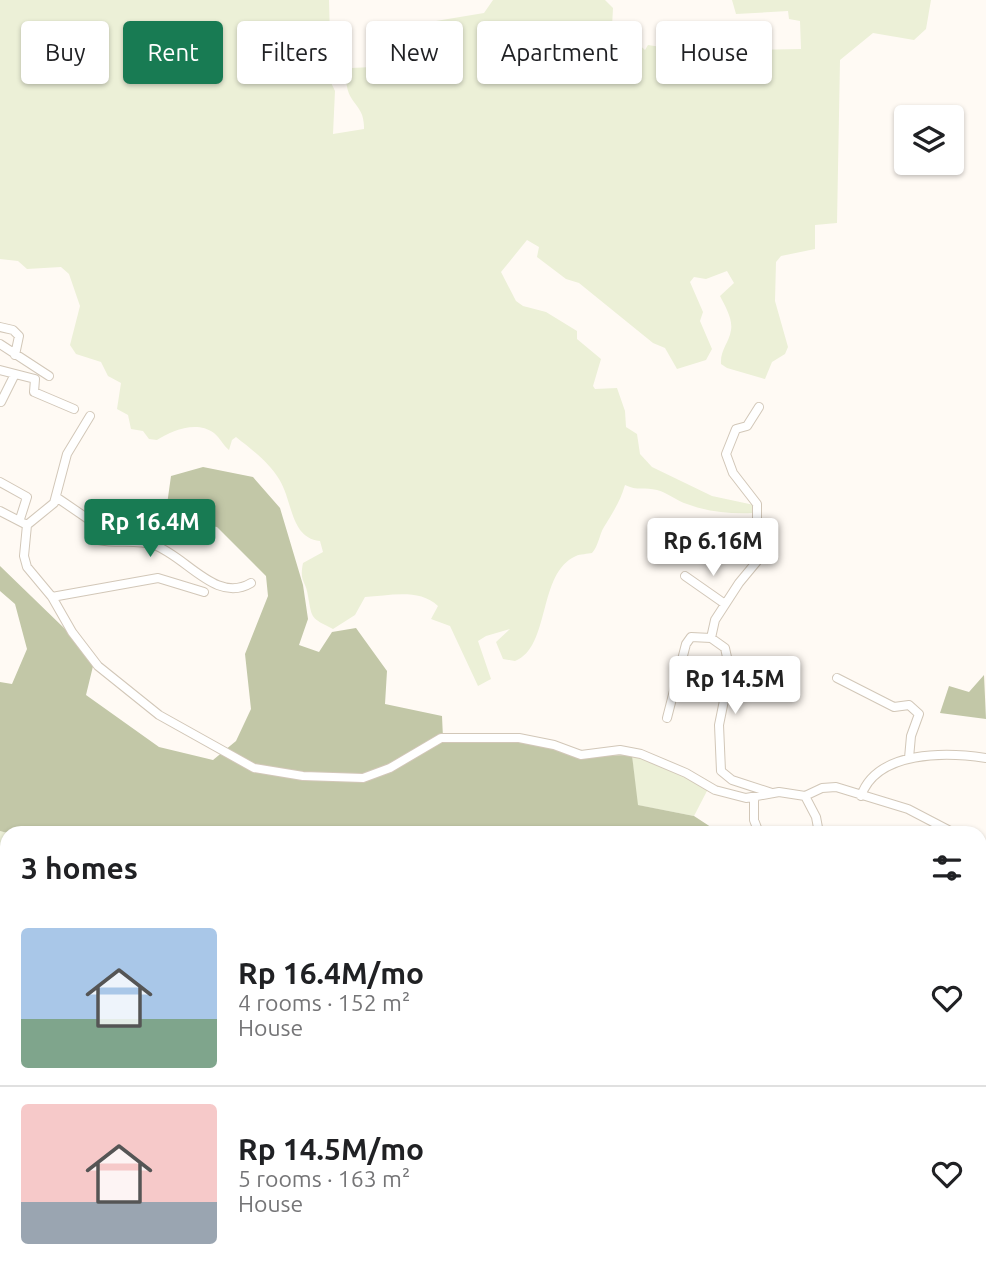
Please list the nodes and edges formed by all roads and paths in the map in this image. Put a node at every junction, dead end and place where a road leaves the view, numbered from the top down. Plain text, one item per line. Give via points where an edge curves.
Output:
1 (0, 327) edge
2 (0, 344) edge
3 (15, 355) junction
4 (0, 370) edge
5 (14, 376) junction
6 (49, 376) dead end
7 (0, 404) edge
8 (759, 407) dead end
9 (74, 409) dead end
10 (90, 416) dead end
11 (0, 482) edge
12 (56, 497) junction
13 (0, 511) edge
14 (23, 522) junction
15 (685, 576) dead end
16 (251, 583) dead end
17 (204, 592) dead end
18 (52, 597) junction
19 (725, 604) junction
20 (711, 638) junction
21 (837, 678) dead end
22 (667, 718) dead end
23 (909, 758) junction
24 (986, 758) edge
25 (772, 793) junction
26 (805, 796) junction
27 (861, 796) junction
28 (754, 798) junction
29 (757, 826) edge
30 (819, 826) edge
31 (941, 826) edge

1 - 3 street via 19,336
2 - 3 street
3 - 6 street
4 - 5 street
5 - 7 street
5 - 9 street via 35,379 34,392
8 - 19 street via 747,426 736,429 726,454 733,473 757,504 757,524 768,548
10 - 12 street via 67,454
11 - 14 street via 27,497
12 - 14 street
12 - 16 street via 94,523 99,540 153,545 229,589
13 - 14 street
14 - 18 street via 27,567
15 - 19 street
17 - 18 street via 158,578
18 - 28 street via 72,632 118,684 159,715 254,768 363,778 441,738 519,738 581,755 620,750 641,754 716,790
19 - 20 street
20 - 22 street via 691,637 685,644
20 - 25 street via 725,648 730,671 719,725 721,771 732,780
21 - 23 street via 894,707 909,705 919,714
23 - 24 street
23 - 27 street via 874,776
25 - 26 street
25 - 28 street
26 - 27 street via 828,787
26 - 30 street
27 - 31 street via 908,809
28 - 29 street

